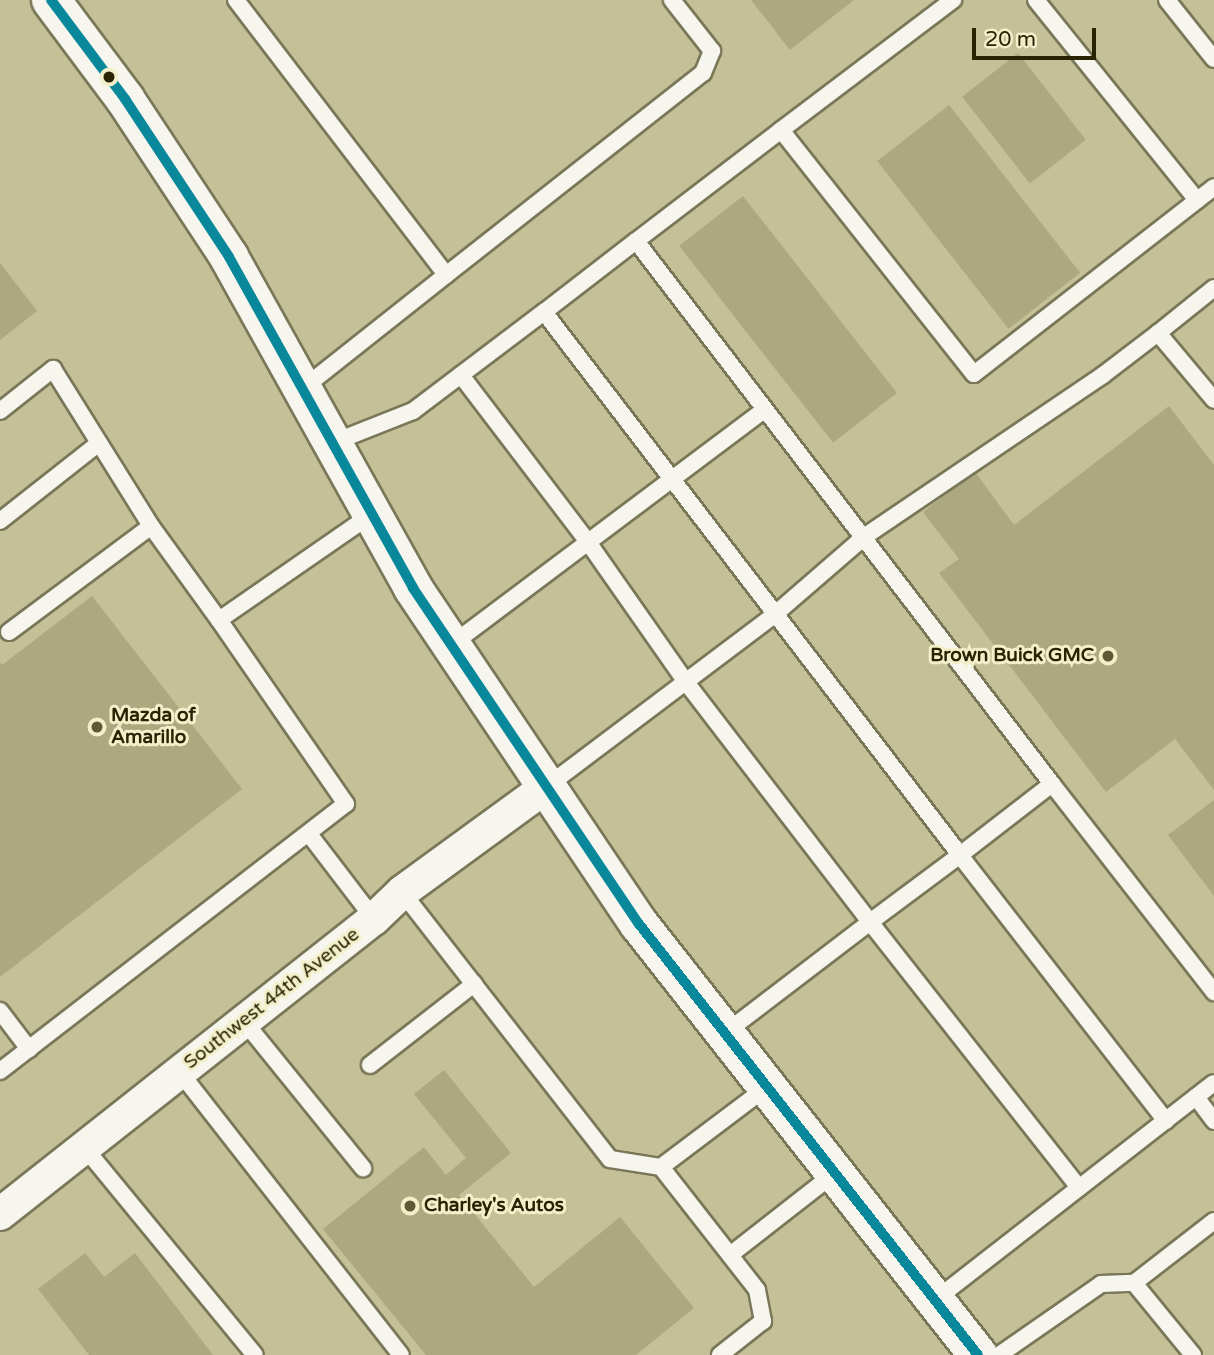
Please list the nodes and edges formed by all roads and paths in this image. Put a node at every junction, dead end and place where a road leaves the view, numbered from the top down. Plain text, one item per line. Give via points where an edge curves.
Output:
1 (51, 0) edge
2 (236, 0) edge
3 (672, 0) edge
4 (953, 0) edge
5 (1035, 0) edge
6 (1167, 0) edge
7 (1214, 59) edge
8 (781, 130) junction
9 (1214, 187) edge
10 (1198, 200) junction
11 (636, 241) junction
12 (446, 275) junction
13 (1214, 288) edge
14 (544, 312) junction
15 (1158, 333) junction
16 (461, 375) junction
17 (302, 389) junction
18 (1214, 400) edge
19 (0, 411) edge
20 (764, 411) junction
21 (99, 443) junction
22 (332, 443) junction
23 (672, 479) junction
24 (372, 514) junction
25 (0, 521) edge
26 (151, 526) junction
27 (864, 537) junction
28 (588, 542) junction
29 (774, 615) junction
30 (219, 620) junction
31 (9, 632) dead end
32 (451, 645) junction
33 (686, 682) junction
34 (1052, 784) junction
35 (547, 787) junction
36 (309, 834) junction
37 (960, 855) junction
38 (402, 892) junction
39 (374, 919) junction
40 (870, 922) junction
41 (474, 984) junction
42 (1214, 992) edge
43 (0, 1011) edge
44 (243, 1020) junction
45 (725, 1033) junction
46 (29, 1049) junction
47 (370, 1065) dead end
48 (179, 1071) junction
49 (0, 1072) edge
50 (1214, 1083) edge
51 (767, 1087) junction
52 (1196, 1097) junction
53 (1166, 1121) junction
54 (1214, 1121) edge
55 (85, 1147) junction
56 (662, 1167) junction
57 (363, 1168) dead end
58 (835, 1173) junction
59 (1079, 1188) junction
60 (4, 1202) edge
61 (1212, 1227) edge
62 (730, 1255) junction
63 (1134, 1283) junction
64 (935, 1300) junction
65 (255, 1355) edge
66 (401, 1355) edge
67 (720, 1355) edge
68 (978, 1355) edge
69 (999, 1355) edge
70 (1193, 1355) edge

1 - 17 main road via 125,99 229,257
2 - 12 lane
3 - 12 lane via 712,51 703,73
4 - 8 lane
5 - 10 lane
6 - 7 lane
8 - 10 lane via 974,374
8 - 11 lane
9 - 10 lane
11 - 14 lane
11 - 20 lane
12 - 17 lane
13 - 15 lane
14 - 16 lane
14 - 23 lane
15 - 18 lane
15 - 27 lane
16 - 22 lane via 413,411
16 - 28 lane
17 - 22 main road
19 - 21 lane via 53,369
20 - 23 lane
20 - 27 lane
21 - 25 lane
21 - 26 lane
22 - 24 main road
23 - 28 lane
23 - 29 lane
24 - 30 lane
24 - 32 main road
26 - 30 lane
26 - 31 lane
27 - 29 lane
27 - 34 lane
28 - 32 lane
28 - 33 lane
29 - 33 lane
29 - 37 lane
30 - 36 lane via 346,804
32 - 35 main road
33 - 35 lane
33 - 40 lane
34 - 37 lane
34 - 42 lane
35 - 38 street, Southwest 44th Avenue
35 - 45 main road via 639,924
36 - 39 lane
36 - 46 lane
37 - 40 lane
37 - 53 lane
38 - 39 street, Southwest 44th Avenue
38 - 41 lane
39 - 44 street, Southwest 44th Avenue
40 - 45 lane
40 - 59 lane
41 - 47 lane
41 - 56 lane via 610,1159
43 - 46 lane
44 - 48 street, Southwest 44th Avenue
44 - 57 lane
45 - 51 main road
46 - 49 lane
48 - 55 street, Southwest 44th Avenue
48 - 66 lane
50 - 52 lane
51 - 56 lane
51 - 58 main road
52 - 53 lane
52 - 54 lane
53 - 59 lane
55 - 60 street, Southwest 44th Avenue
55 - 65 lane
56 - 62 lane
58 - 62 lane
58 - 64 main road
59 - 64 lane
61 - 63 lane
62 - 67 lane via 757,1290 763,1321
63 - 69 lane via 1101,1284
63 - 70 lane
64 - 68 main road

